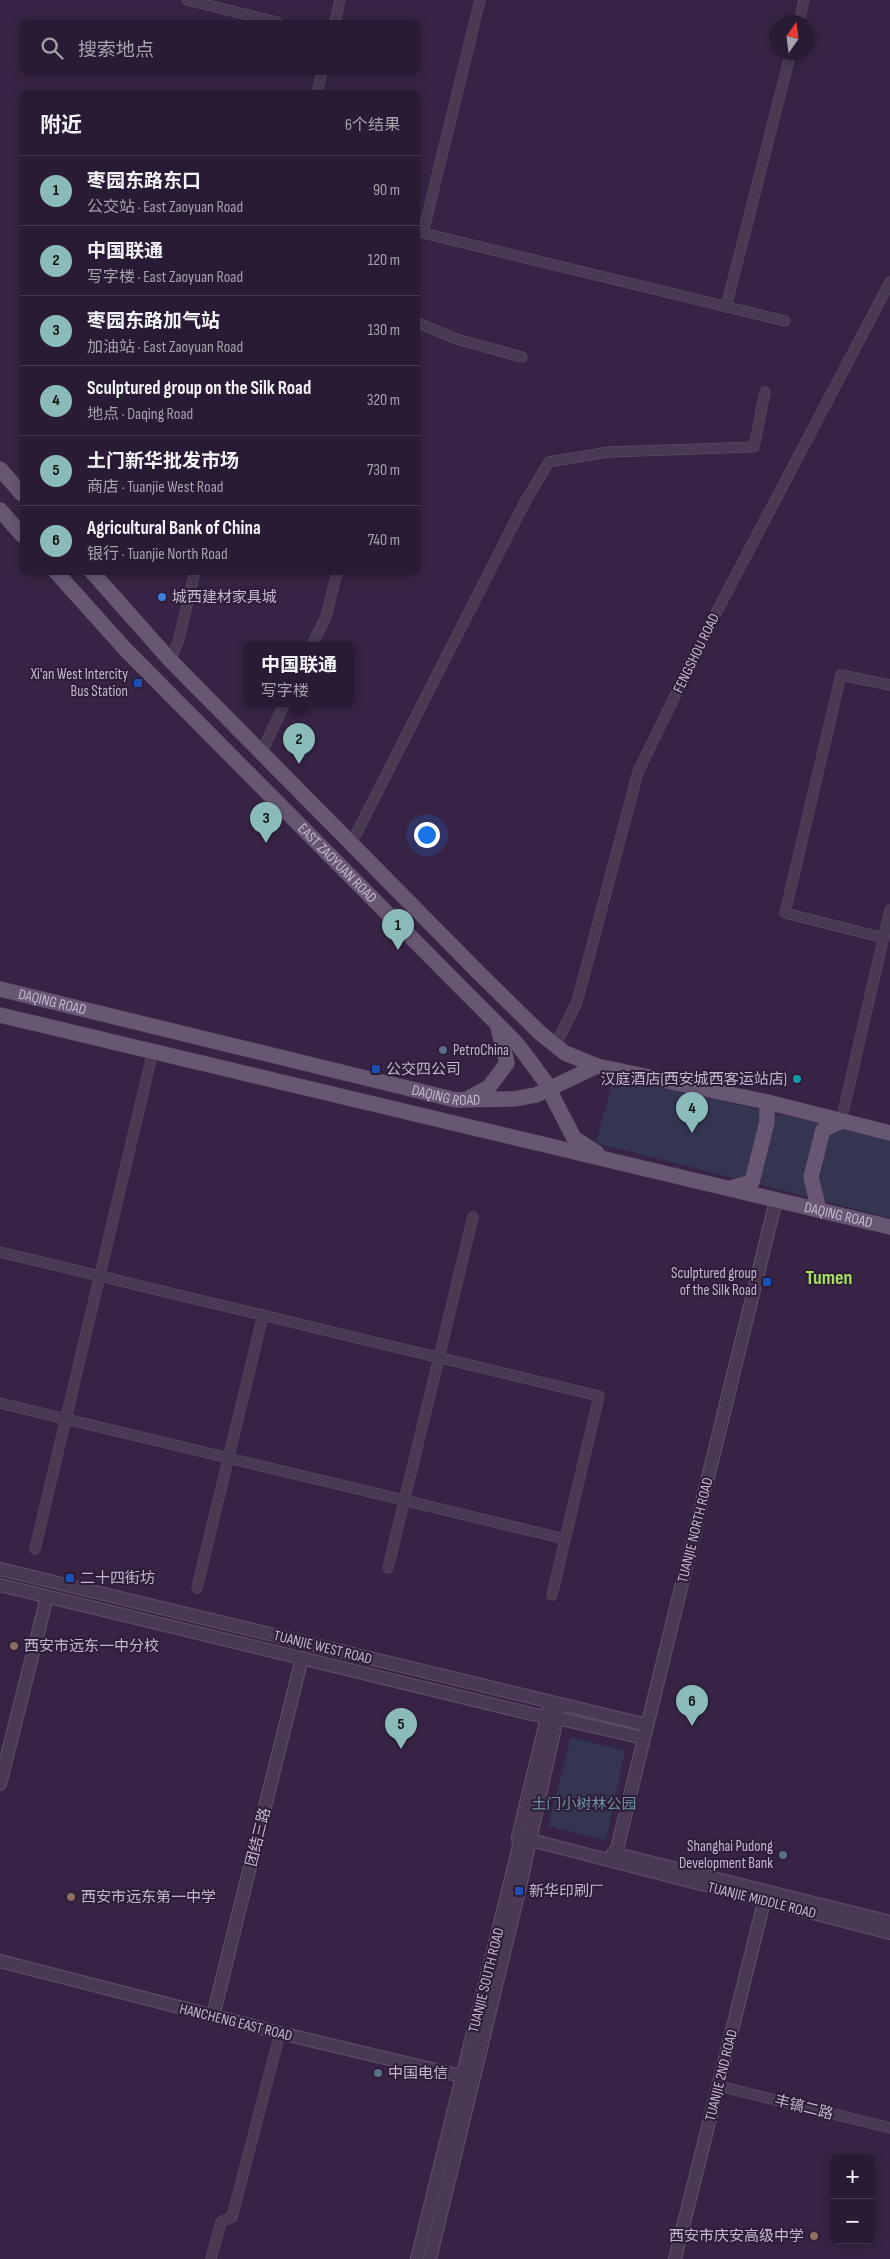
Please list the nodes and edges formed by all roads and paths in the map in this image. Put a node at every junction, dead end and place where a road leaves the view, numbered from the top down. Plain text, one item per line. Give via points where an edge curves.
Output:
1 (188, 0) edge
2 (340, 0) edge
3 (480, 0) edge
4 (804, 0) edge
5 (801, 15) edge
6 (269, 20) edge
7 (335, 20) edge
8 (789, 60) edge
9 (321, 75) edge
10 (318, 90) edge
11 (890, 282) edge
12 (726, 307) junction
13 (785, 321) dead end
14 (420, 324) edge
15 (522, 357) dead end
16 (765, 392) dead end
17 (0, 469) edge
18 (20, 492) edge
19 (0, 510) edge
20 (20, 533) edge
21 (59, 575) edge
22 (95, 575) edge
23 (194, 575) edge
24 (335, 575) edge
25 (314, 642) edge
26 (170, 660) junction
27 (890, 686) edge
28 (283, 707) edge
29 (261, 752) junction
30 (351, 844) junction
31 (890, 910) edge
32 (884, 938) junction
33 (0, 989) edge
34 (0, 1015) edge
35 (498, 1025) junction
36 (555, 1046) junction
37 (153, 1051) junction
38 (597, 1066) junction
39 (549, 1090) junction
40 (418, 1091) junction
41 (465, 1101) junction
42 (767, 1102) junction
43 (412, 1113) junction
44 (841, 1121) junction
45 (890, 1133) edge
46 (607, 1159) junction
47 (729, 1188) junction
48 (776, 1200) junction
49 (819, 1210) junction
50 (473, 1217) dead end
51 (890, 1227) edge
52 (0, 1252) edge
53 (100, 1275) junction
54 (263, 1315) junction
55 (440, 1358) junction
56 (0, 1403) edge
57 (66, 1419) junction
58 (228, 1459) junction
59 (405, 1501) junction
60 (564, 1540) junction
61 (34, 1549) dead end
62 (388, 1568) dead end
63 (0, 1569) edge
64 (0, 1586) edge
65 (197, 1588) dead end
66 (552, 1595) dead end
67 (47, 1597) junction
68 (302, 1658) junction
69 (556, 1703) junction
70 (552, 1718) junction
71 (647, 1725) junction
72 (643, 1738) junction
73 (0, 1784) edge
74 (524, 1835) junction
75 (615, 1857) junction
76 (766, 1896) junction
77 (890, 1922) edge
78 (890, 1933) edge
79 (0, 1961) edge
80 (214, 2016) junction
81 (280, 2033) junction
82 (468, 2078) junction
83 (719, 2086) junction
84 (890, 2128) edge
85 (212, 2259) edge
86 (417, 2259) edge
87 (430, 2259) edge
88 (675, 2259) edge

1 - 6 street
2 - 7 street
3 - 12 street via 423,233
4 - 5 street
8 - 12 street
9 - 10 street
11 - 36 street, FENGSHOU ROAD via 706,632 638,772 577,1002
12 - 13 street
14 - 15 street via 456,339
16 - 30 street via 754,447 610,452 549,462 526,500
17 - 18 main road
19 - 20 main road
21 - 35 main road, EAST ZAOYUAN ROAD via 126,650
22 - 26 main road, EAST ZAOYUAN ROAD
23 - 26 street via 178,642
24 - 25 street via 326,617
26 - 29 main road, EAST ZAOYUAN ROAD
27 - 32 street via 841,675 785,913
28 - 29 street
29 - 30 main road, EAST ZAOYUAN ROAD
30 - 36 main road, EAST ZAOYUAN ROAD
31 - 32 street
32 - 44 street
33 - 40 main road, DAQING ROAD
34 - 37 main road, DAQING ROAD
35 - 39 main road, EAST ZAOYUAN ROAD via 518,1045
35 - 41 main road via 507,1063 489,1087
36 - 38 main road, EAST ZAOYUAN ROAD
37 - 43 main road, DAQING ROAD
37 - 53 street
38 - 39 main road, DAQING ROAD
38 - 42 main road
39 - 41 main road, DAQING ROAD via 514,1099
39 - 46 main road, EAST ZAOYUAN ROAD via 574,1138
40 - 41 main road, DAQING ROAD
40 - 43 main road
42 - 44 main road
42 - 47 main road via 767,1122 752,1182
43 - 46 main road, DAQING ROAD
44 - 45 main road
44 - 49 main road via 823,1130 810,1177
46 - 47 main road, DAQING ROAD
47 - 48 main road, DAQING ROAD
48 - 49 main road, DAQING ROAD
48 - 71 street, TUANJIE NORTH ROAD
49 - 51 main road, DAQING ROAD
50 - 55 street
52 - 53 street
53 - 54 street
53 - 57 street
54 - 55 street
54 - 58 street
55 - 59 street
55 - 60 street via 599,1396
56 - 57 street
57 - 58 street
57 - 61 street
58 - 59 street
58 - 65 street
59 - 60 street
59 - 62 street
60 - 66 street
63 - 69 street, TUANJIE WEST ROAD
64 - 67 street, TUANJIE WEST ROAD
67 - 68 street, TUANJIE WEST ROAD
67 - 73 street
68 - 70 street, TUANJIE WEST ROAD
68 - 80 street, 团结三路
69 - 70 street, TUANJIE SOUTH ROAD
69 - 71 street, TUANJIE WEST ROAD
70 - 72 street, TUANJIE WEST ROAD
70 - 74 street, TUANJIE SOUTH ROAD
71 - 72 street, TUANJIE NORTH ROAD
72 - 75 street, TUANJIE NORTH ROAD
74 - 75 street, TUANJIE MIDDLE ROAD
74 - 82 street, TUANJIE SOUTH ROAD via 529,1848
75 - 76 street, TUANJIE MIDDLE ROAD
76 - 77 street, TUANJIE MIDDLE ROAD
76 - 78 street, TUANJIE MIDDLE ROAD
76 - 83 street, TUANJIE 2ND ROAD
79 - 80 street, HANCHENG EAST ROAD
80 - 81 street, HANCHENG EAST ROAD
81 - 82 street, HANCHENG EAST ROAD
81 - 85 street via 232,2217 221,2222
82 - 86 street, TUANJIE SOUTH ROAD
82 - 87 street, TUANJIE SOUTH ROAD
83 - 84 street, 丰镐二路
83 - 88 street, TUANJIE 2ND ROAD

